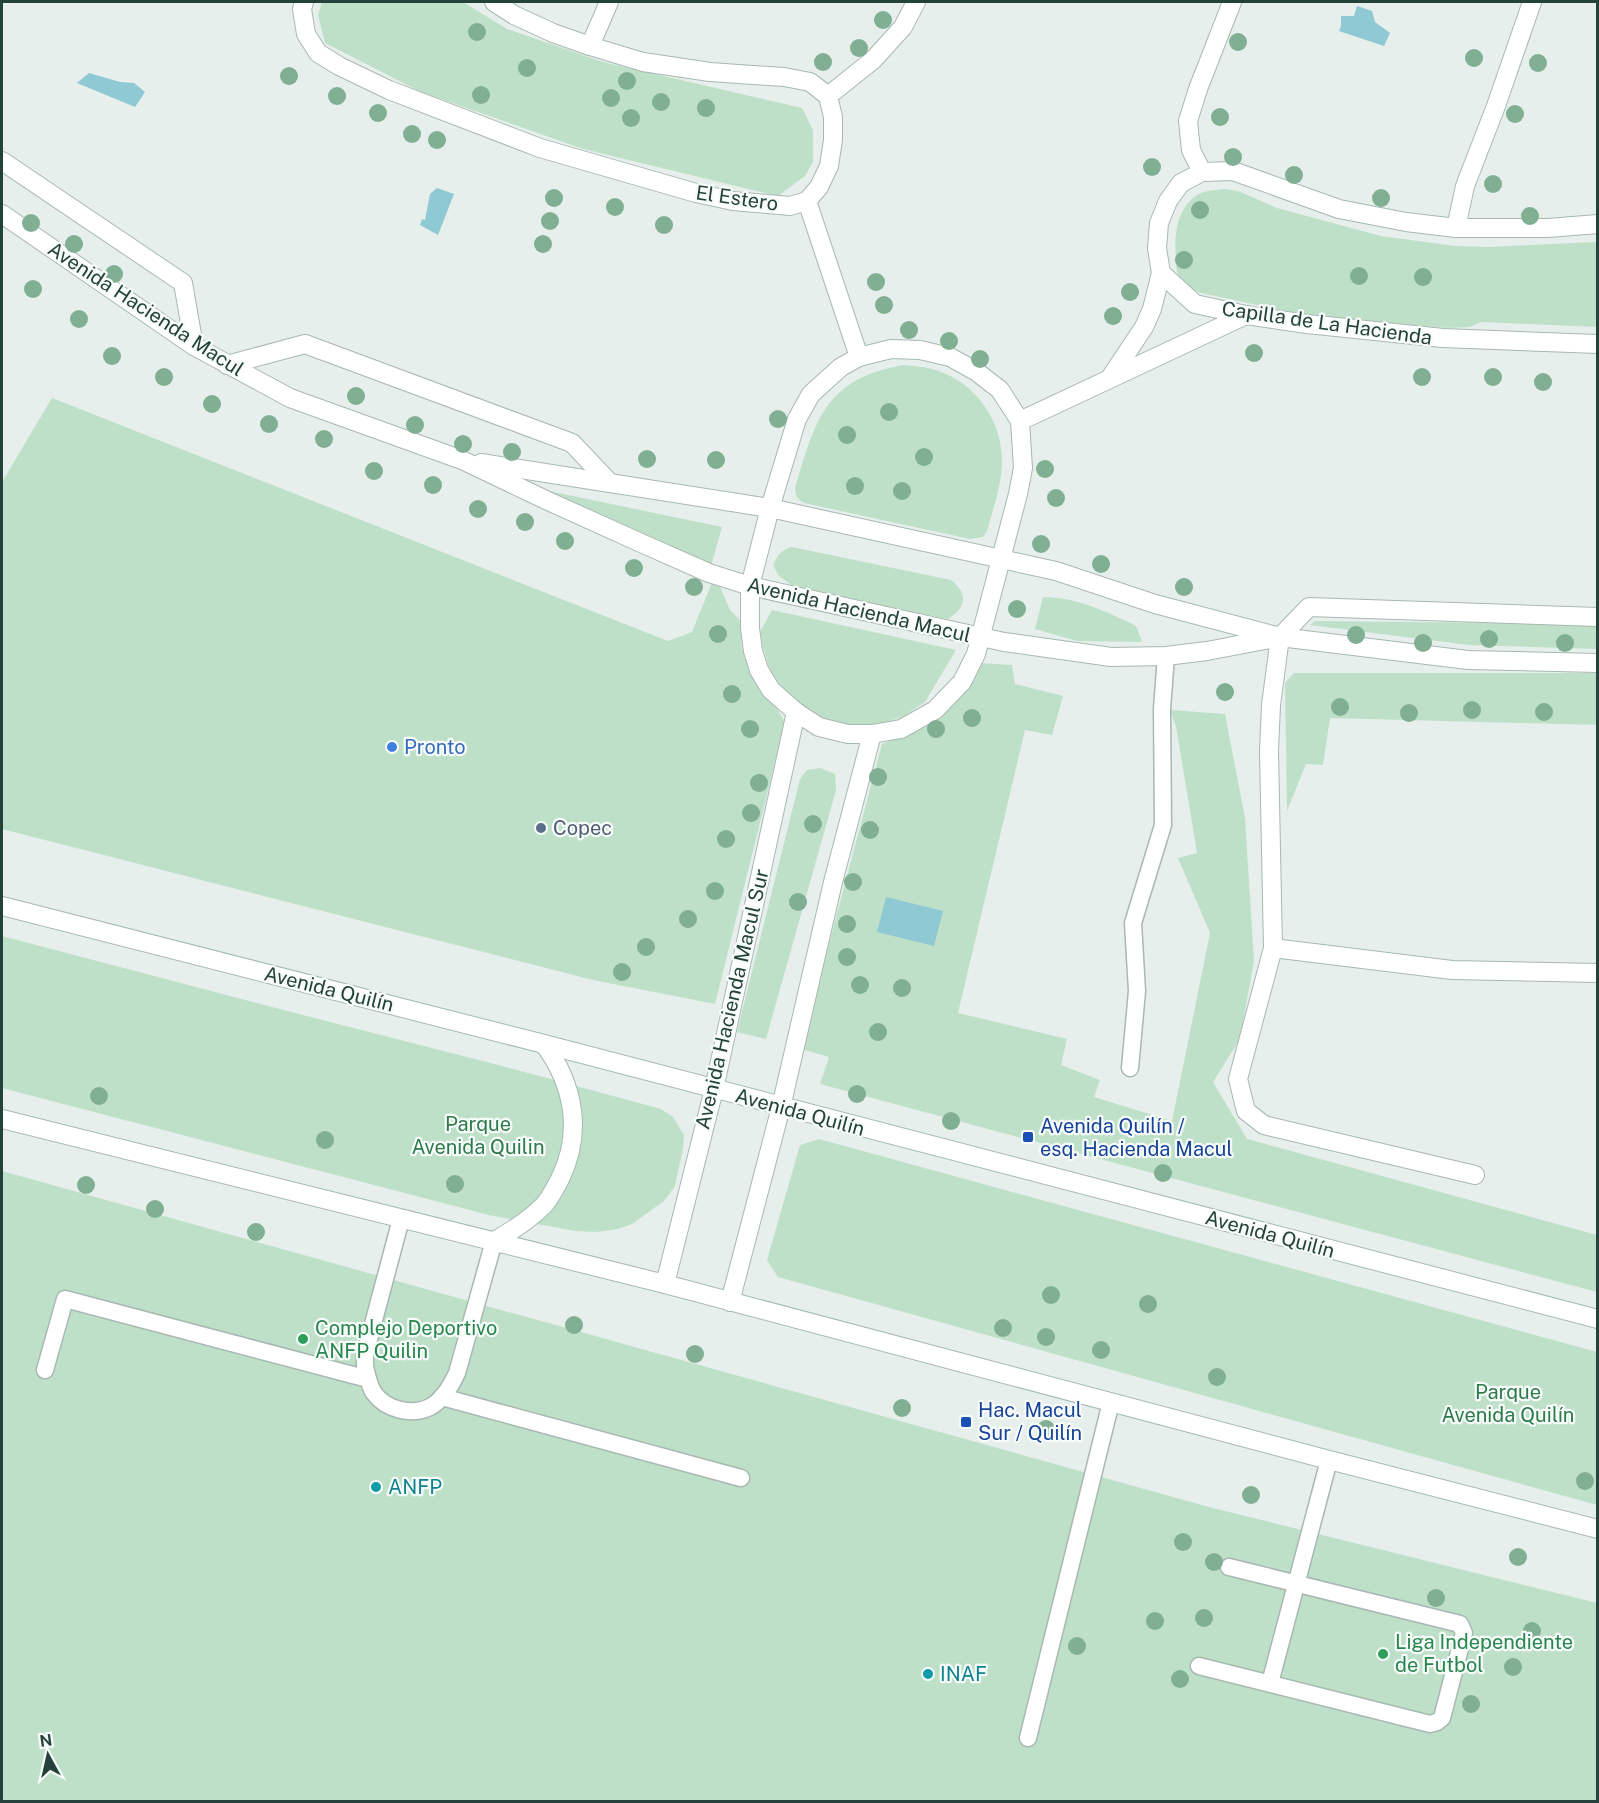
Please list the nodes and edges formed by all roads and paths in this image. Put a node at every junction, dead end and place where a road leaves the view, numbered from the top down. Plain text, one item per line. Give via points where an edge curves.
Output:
1 (304, 2) edge
2 (494, 2) edge
3 (609, 2) edge
4 (916, 2) edge
5 (1232, 2) edge
6 (1532, 2) edge
7 (590, 46) junction
8 (828, 96) junction
9 (2, 161) edge
10 (1202, 172) junction
11 (807, 201) junction
12 (2, 214) edge
13 (1598, 224) edge
14 (1456, 228) junction
15 (1161, 273) junction
16 (1246, 315) junction
17 (1598, 344) edge
18 (194, 346) junction
19 (859, 357) junction
20 (228, 365) junction
21 (1110, 378) junction
22 (1020, 422) junction
23 (462, 460) junction
24 (608, 481) junction
25 (770, 508) junction
26 (1000, 559) junction
27 (750, 586) junction
28 (1598, 616) edge
29 (980, 637) junction
30 (1280, 637) junction
31 (1166, 656) junction
32 (1598, 663) edge
33 (795, 712) junction
34 (872, 734) junction
35 (2, 906) edge
36 (1273, 948) junction
37 (1598, 973) edge
38 (544, 1044) junction
39 (1130, 1068) dead end
40 (714, 1089) junction
41 (781, 1107) junction
42 (2, 1119) edge
43 (1475, 1175) dead end
44 (401, 1219) junction
45 (494, 1241) junction
46 (665, 1284) junction
47 (730, 1302) junction
48 (1598, 1319) edge
49 (45, 1370) dead end
50 (368, 1379) junction
51 (442, 1397) junction
52 (1111, 1402) junction
53 (1329, 1460) junction
54 (741, 1478) dead end
55 (1598, 1529) edge
56 (1229, 1567) dead end
57 (1296, 1583) junction
58 (1199, 1666) dead end
59 (1270, 1683) junction
60 (1028, 1738) dead end

1 - 11 street, El Estero via 306,34 318,53 389,90 540,148 696,193 766,205 790,206
2 - 7 street via 514,15
3 - 7 street
4 - 8 street via 903,27 881,52
5 - 10 street via 1188,121 1191,150
6 - 14 street via 1465,186
7 - 8 street via 643,62 810,82
8 - 11 street, El Estero via 833,117 829,166
9 - 18 street via 183,283
10 - 14 street via 1233,171 1339,209
10 - 15 street via 1181,183 1159,223
11 - 19 street
12 - 18 street, Avenida Hacienda Macul
13 - 14 street
15 - 16 street, Capilla de La Hacienda via 1195,304
15 - 21 street via 1144,327
16 - 17 street, Capilla de La Hacienda via 1443,338
16 - 21 street
18 - 20 street, Avenida Hacienda Macul
19 - 22 street via 891,349 950,357 1000,390
19 - 25 street via 841,367 811,394 797,419
20 - 23 street, Avenida Hacienda Macul via 290,398
20 - 24 street via 305,344 572,443
21 - 22 street
22 - 26 street via 1023,468
23 - 24 street, Avenida Hacienda Macul
23 - 27 street, Avenida Hacienda Macul via 709,573
24 - 25 street, Avenida Hacienda Macul
25 - 26 street, Avenida Hacienda Macul
25 - 27 street
26 - 29 street
26 - 30 street, Avenida Hacienda Macul via 1056,571 1155,604
27 - 29 street, Avenida Hacienda Macul
27 - 33 street via 750,628 759,670 771,690
28 - 30 street via 1309,607
29 - 31 street, Avenida Hacienda Macul via 1111,657
29 - 34 street via 962,682 936,710 902,729
30 - 31 street, Avenida Hacienda Macul
30 - 32 street, Avenida Hacienda Macul via 1468,660
30 - 36 street via 1269,751
31 - 39 lane via 1162,709 1163,825 1133,923 1137,991
33 - 34 street via 819,727 848,734
33 - 40 street, Avenida Hacienda Macul Sur
34 - 41 street
35 - 38 street, Avenida Quilín
36 - 37 street via 1452,970
36 - 43 street via 1238,1079 1246,1111 1264,1125
38 - 40 street, Avenida Quilín
38 - 45 street via 565,1079 571,1099 571,1147 566,1167 545,1204 530,1219
40 - 41 street, Avenida Quilín
40 - 46 street, Avenida Hacienda Macul Sur
41 - 47 street
41 - 48 street, Avenida Quilín
42 - 44 street
44 - 45 street
44 - 50 lane via 365,1354
45 - 46 street
45 - 51 lane via 457,1373
46 - 47 street
47 - 52 street
49 - 50 lane via 65,1299
50 - 51 lane via 374,1393 388,1406 402,1411 418,1411
51 - 54 lane
52 - 53 street
52 - 60 lane
53 - 55 street
53 - 57 lane
56 - 57 lane
57 - 59 lane
57 - 59 lane via 1460,1624 1464,1634 1442,1718 1430,1724
58 - 59 lane

